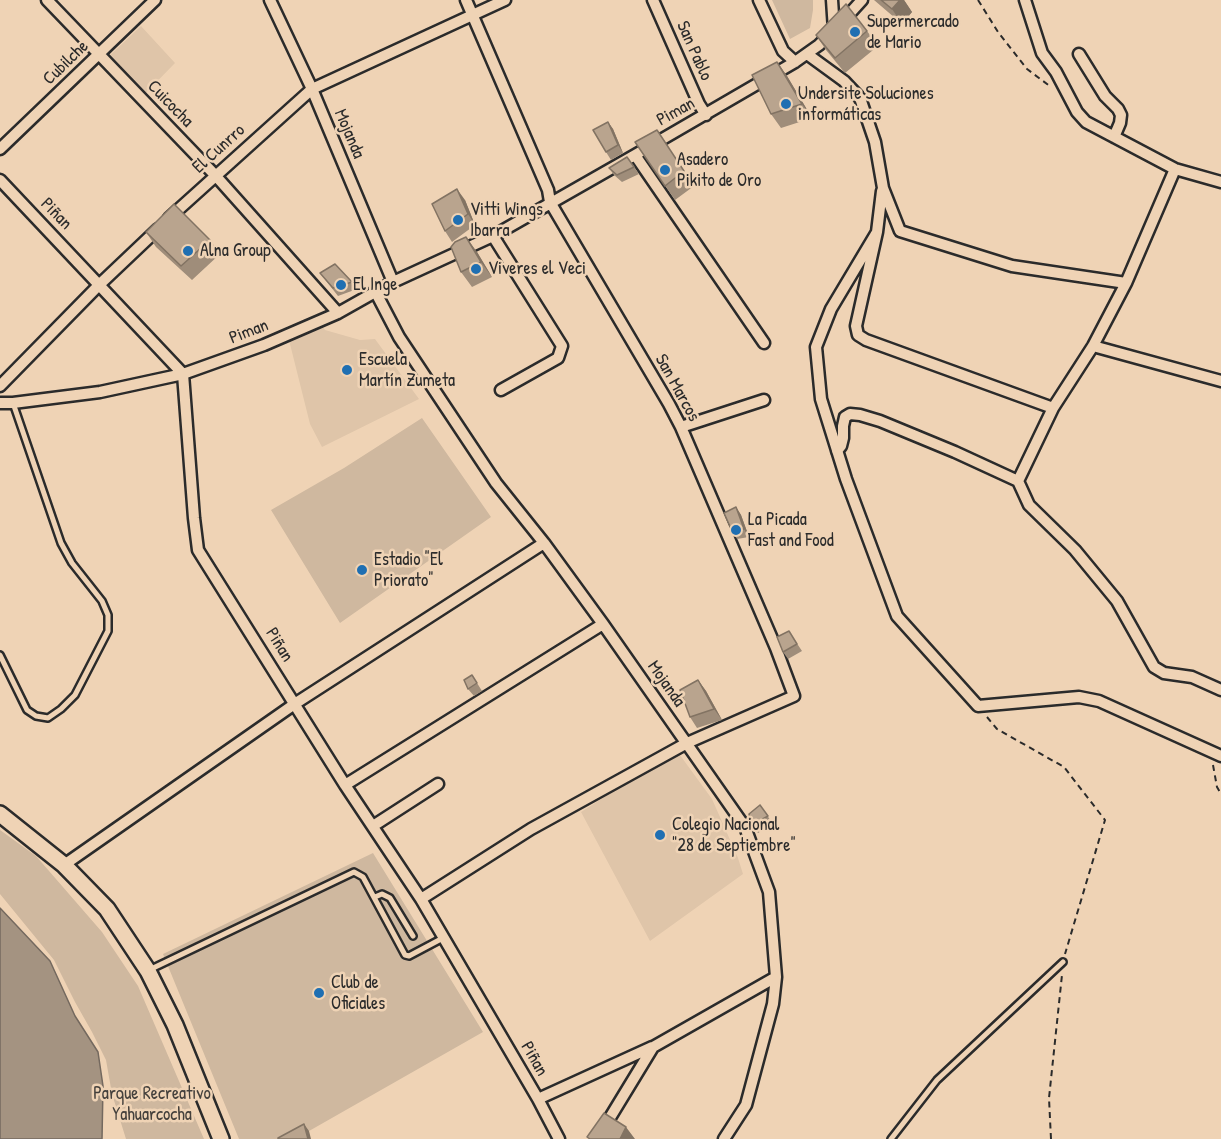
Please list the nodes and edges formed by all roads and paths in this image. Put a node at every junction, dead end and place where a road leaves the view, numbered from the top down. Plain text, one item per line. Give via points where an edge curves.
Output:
1 (47, 0) edge
2 (155, 0) edge
3 (270, 0) edge
4 (466, 0) edge
5 (505, 0) edge
6 (653, 0) edge
7 (759, 0) edge
8 (832, 0) edge
9 (862, 0) edge
10 (978, 0) edge
11 (1024, 0) edge
12 (472, 14) junction
13 (834, 30) junction
14 (99, 54) junction
15 (807, 54) junction
16 (1078, 54) dead end
17 (795, 62) junction
18 (1052, 88) dead end
19 (312, 89) junction
20 (706, 115) junction
21 (1114, 137) junction
22 (0, 149) edge
23 (635, 155) junction
24 (1175, 169) junction
25 (215, 175) junction
26 (0, 180) edge
27 (1221, 182) edge
28 (883, 188) junction
29 (550, 202) junction
30 (877, 232) junction
31 (493, 236) junction
32 (393, 282) junction
33 (1126, 283) junction
34 (100, 284) junction
35 (375, 291) junction
36 (338, 313) junction
37 (764, 343) dead end
38 (1093, 346) junction
39 (183, 374) junction
40 (1221, 381) edge
41 (0, 386) edge
42 (501, 390) dead end
43 (764, 400) dead end
44 (0, 403) edge
45 (13, 403) junction
46 (1053, 408) junction
47 (681, 427) junction
48 (837, 451) junction
49 (1017, 481) junction
50 (543, 543) junction
51 (603, 624) junction
52 (0, 655) edge
53 (1221, 690) edge
54 (296, 704) junction
55 (978, 706) junction
56 (687, 742) junction
57 (1210, 751) junction
58 (1221, 756) edge
59 (438, 784) dead end
60 (345, 785) junction
61 (1221, 794) edge
62 (0, 813) edge
63 (373, 826) junction
64 (64, 865) junction
65 (375, 897) junction
66 (421, 899) junction
67 (413, 936) dead end
68 (444, 938) junction
69 (1063, 963) junction
70 (148, 971) junction
71 (776, 977) junction
72 (653, 1047) junction
73 (538, 1099) junction
74 (221, 1139) edge
75 (559, 1139) edge
76 (597, 1139) edge
77 (723, 1139) edge
78 (891, 1139) edge
79 (1051, 1139) edge

1 - 14 street, Cuicocha
2 - 14 street, Cubilche
3 - 19 street, Mojanda
4 - 12 street, San Marcos
5 - 12 street, El Cunrro
6 - 20 street, San Pablo
7 - 17 street via 783,51
8 - 13 street
9 - 13 street, Piman
10 - 18 path via 1027,69
11 - 21 street via 1042,53 1077,112 1086,122
12 - 19 street, El Cunrro
12 - 29 street, San Marcos
13 - 15 street, Piman
14 - 22 street, Cubilche
14 - 25 street, Cuicocha
15 - 17 street, Piman
15 - 28 street via 860,98 875,142
16 - 21 street via 1121,115
17 - 20 street, Piman
19 - 25 street, El Cunrro
19 - 32 street, Mojanda
20 - 23 street, Piman
21 - 24 street
23 - 29 street, Piman
23 - 37 street
24 - 27 street
24 - 33 street
25 - 34 street, El Cunrro
25 - 36 street, Cuicocha
26 - 34 street, Piñan
28 - 30 street
28 - 33 street via 900,231 1012,266
29 - 31 street, Piman
29 - 47 street, San Marcos
30 - 46 street via 856,326 858,335
30 - 48 street via 831,309 816,347 821,399
31 - 32 street, Piman
31 - 42 street via 562,346 558,358
32 - 35 street, Piman
33 - 38 street
34 - 39 street, Piñan
34 - 41 street, El Cunrro
35 - 36 street, Piman
35 - 50 street, Mojanda via 399,337 496,483
36 - 39 street, Piman
38 - 40 street
38 - 46 street
39 - 45 street, Piman via 100,392
39 - 54 street, Piñan via 198,550
43 - 47 street
44 - 45 street, Piman
45 - 52 lane via 61,543 102,601 108,615 108,631 75,695 48,718 27,711
46 - 49 street
47 - 56 street, San Marcos via 794,696
48 - 49 street via 842,446 845,417 860,415
48 - 55 street via 897,616
49 - 53 street via 1029,505 1075,550 1117,601 1154,667
50 - 51 street, Mojanda
50 - 54 street
51 - 56 street, Mojanda
51 - 60 street
54 - 60 street, Piñan
54 - 64 street
55 - 57 street via 1080,698 1099,701
55 - 69 path via 997,729 1065,767 1105,820
56 - 66 street via 531,829
56 - 71 street, Mojanda via 745,827 769,892
57 - 58 street
57 - 61 path
59 - 63 street
60 - 63 street, Piñan
62 - 64 street
63 - 66 street, Piñan
64 - 70 street via 107,909
65 - 67 lane via 382,894 390,898
65 - 68 lane via 405,955
65 - 70 lane via 363,877 354,872
66 - 68 street, Piñan
68 - 73 street, Piñan
69 - 78 lane via 937,1080
69 - 79 path via 1049,1098
70 - 74 street
71 - 72 street
71 - 77 street, Mojanda via 773,1004 746,1105
72 - 73 street
72 - 76 street
73 - 75 street, Piñan

